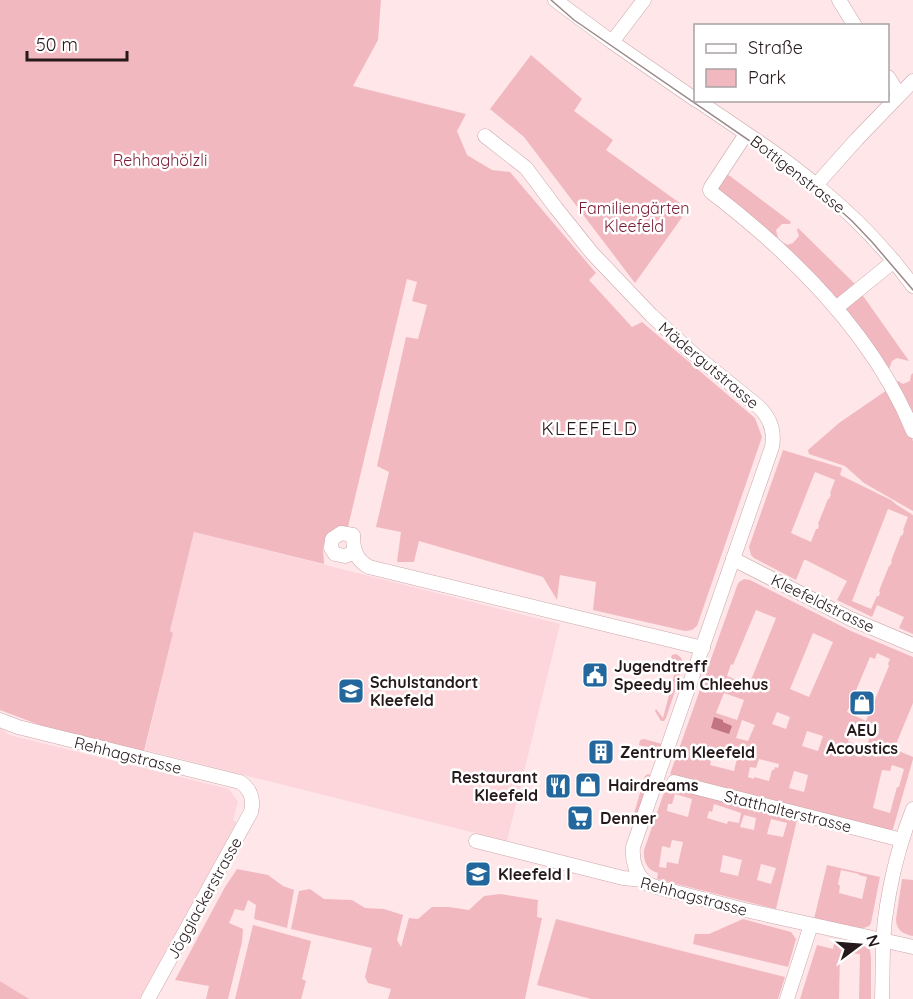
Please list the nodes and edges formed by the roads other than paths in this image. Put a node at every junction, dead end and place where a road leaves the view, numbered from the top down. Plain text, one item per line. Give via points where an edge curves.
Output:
1 (555, 0) edge
2 (644, 0) edge
3 (839, 0) edge
4 (854, 24) edge
5 (612, 42) junction
6 (889, 79) edge
7 (913, 81) edge
8 (898, 95) junction
9 (694, 99) edge
10 (699, 102) edge
11 (746, 134) junction
12 (485, 136) dead end
13 (816, 185) junction
14 (894, 261) junction
15 (913, 286) edge
16 (836, 308) junction
17 (913, 431) edge
18 (355, 552) dead end
19 (733, 559) junction
20 (913, 645) edge
21 (703, 648) junction
22 (0, 720) edge
23 (674, 782) dead end
24 (251, 795) joint
25 (913, 809) edge
26 (902, 840) junction
27 (476, 841) dead end
28 (643, 880) junction
29 (811, 925) junction
30 (884, 941) junction
31 (913, 947) edge
32 (148, 999) edge
33 (788, 999) edge
34 (882, 999) edge

1 - 5 street, Bottigenstrasse
2 - 5 street
3 - 4 street
5 - 9 street, Bottigenstrasse
6 - 8 street
7 - 8 street
8 - 13 street
10 - 11 street, Bottigenstrasse
11 - 13 street, Bottigenstrasse
11 - 16 street via 711,192 769,240
12 - 19 street, Mädergutstrasse via 526,168 592,253 651,315 766,414 773,434 772,447
13 - 14 street, Bottigenstrasse
14 - 15 street, Bottigenstrasse
14 - 16 street
16 - 17 street via 874,357
18 - 21 street via 369,567
19 - 20 street, Kleefeldstrasse
19 - 21 street, Mädergutstrasse
21 - 28 street, Mädergutstrasse via 633,847 634,862
22 - 24 street, Rehhagstrasse via 240,782
23 - 26 street, Statthalterstrasse
24 - 32 street, Jöggiackerstrasse via 252,808 244,824
25 - 26 street
26 - 30 street
27 - 28 street, Rehhagstrasse
28 - 29 street, Rehhagstrasse via 656,887
29 - 30 street, Rehhagstrasse
29 - 33 street
30 - 31 street, Rehhagstrasse
30 - 34 street

